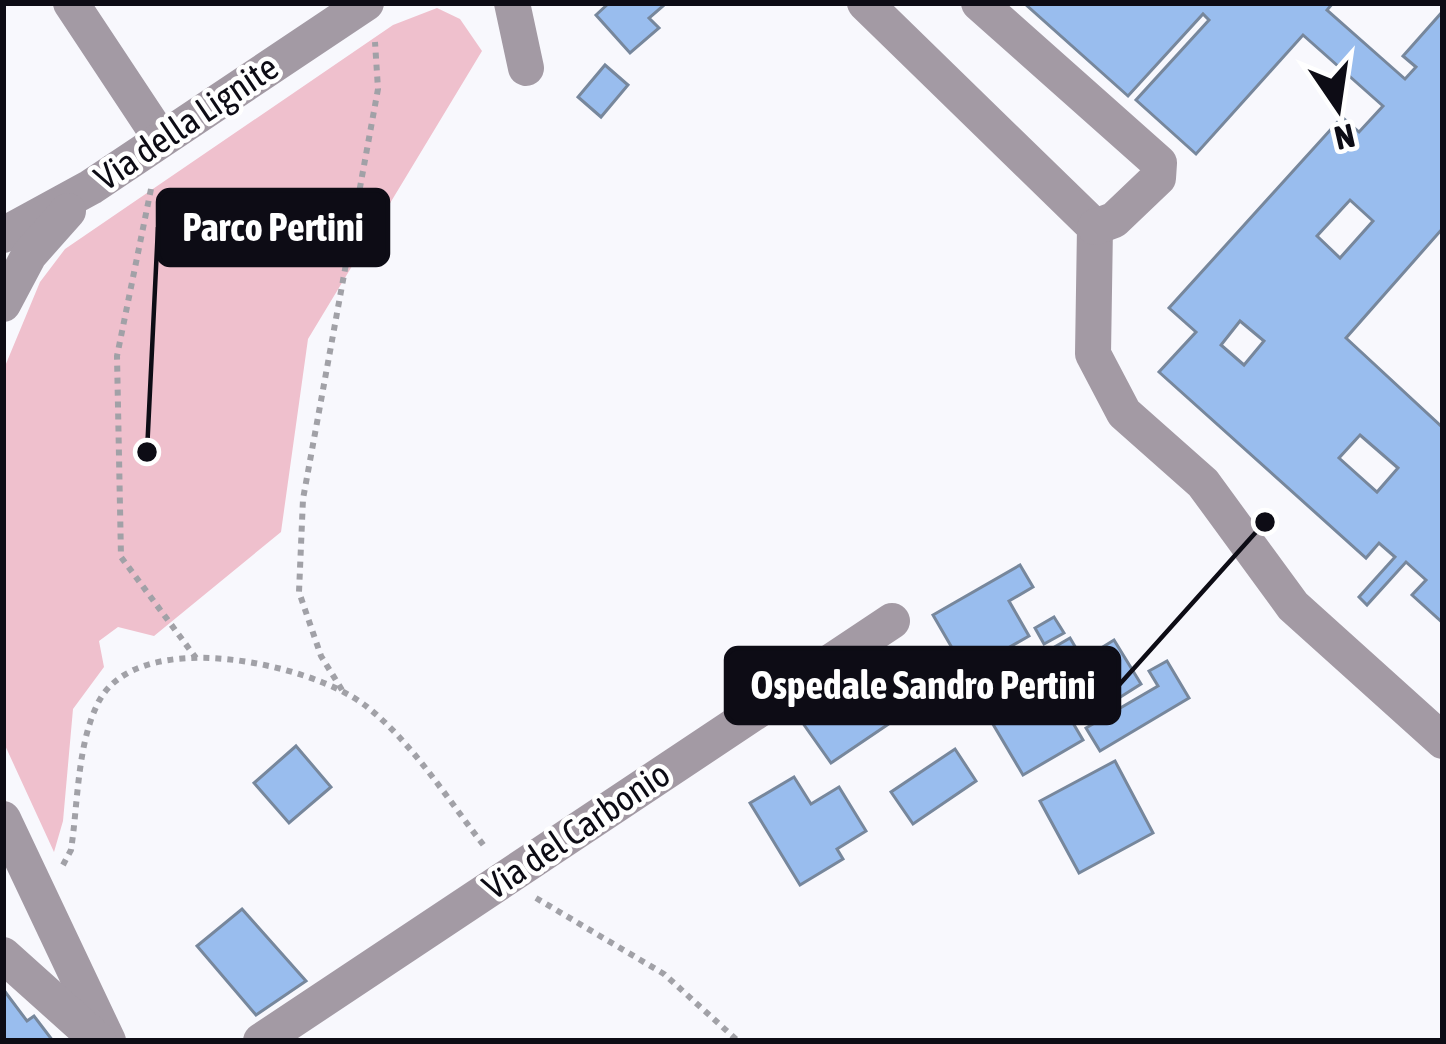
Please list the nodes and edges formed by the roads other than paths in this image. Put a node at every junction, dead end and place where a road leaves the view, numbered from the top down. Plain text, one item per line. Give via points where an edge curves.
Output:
1 (71, 3) edge
2 (493, 3) edge
3 (866, 3) edge
4 (979, 3) edge
5 (370, 18) edge
6 (519, 36) edge
7 (161, 139) junction
8 (91, 187) junction
9 (1095, 227) junction
10 (3, 236) edge
11 (3, 279) edge
12 (4, 302) edge
13 (892, 621) dead end
14 (1443, 742) edge
15 (3, 819) edge
16 (3, 955) edge
17 (104, 1041) edge
18 (261, 1041) edge

1 - 7 street
2 - 6 street
3 - 9 street
4 - 9 street via 1159,163 1158,178 1114,220
5 - 7 street, Via della Lignite
7 - 8 street, Via della Lignite
8 - 10 street, Via della Lignite
8 - 12 street via 29,255
9 - 14 street via 1094,353 1124,413 1203,483 1293,606
11 - 12 street
13 - 18 street, Via del Carbonio
15 - 17 street
16 - 17 street

